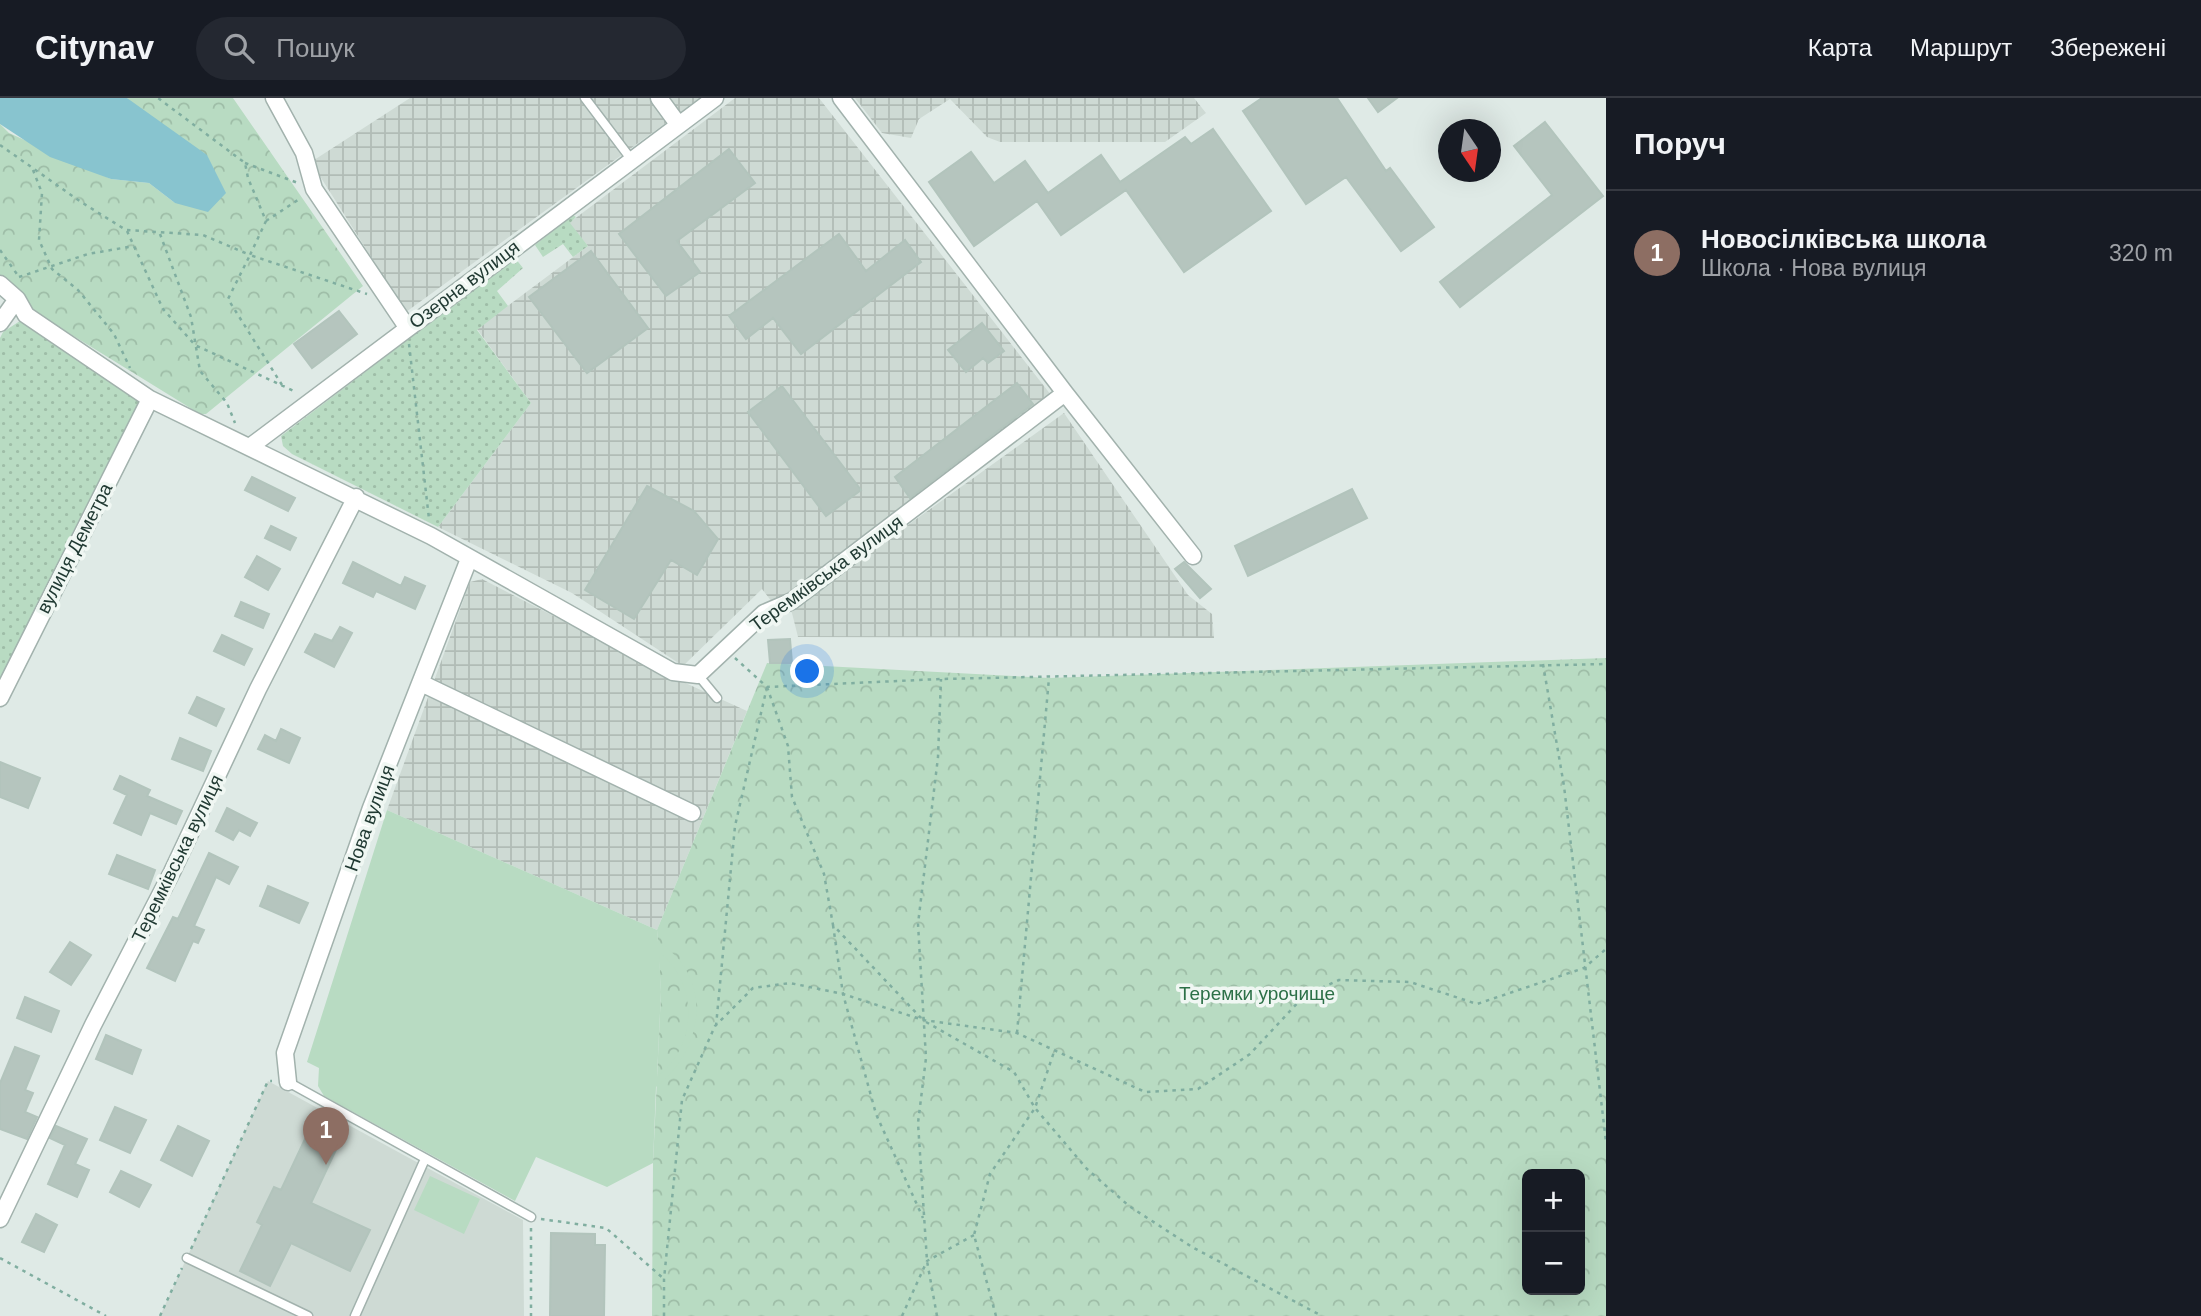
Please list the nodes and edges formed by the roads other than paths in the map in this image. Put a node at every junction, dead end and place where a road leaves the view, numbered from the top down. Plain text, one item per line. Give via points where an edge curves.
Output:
1 (274, 98) edge
2 (585, 98) edge
3 (659, 98) edge
4 (715, 98) edge
5 (841, 98) edge
6 (678, 124) junction
7 (631, 159) junction
8 (0, 284) edge
9 (17, 299) junction
10 (0, 323) edge
11 (407, 327) junction
12 (1065, 393) junction
13 (150, 400) junction
14 (246, 444) junction
15 (356, 497) junction
16 (1193, 556) dead end
17 (469, 559) junction
18 (698, 675) junction
19 (421, 682) junction
20 (0, 698) edge
21 (717, 698) dead end
22 (692, 813) dead end
23 (288, 1082) joint
24 (425, 1159) junction
25 (531, 1217) road end
26 (0, 1219) edge
27 (187, 1258) road end
28 (308, 1316) edge
29 (355, 1316) edge

1 - 11 street via 304,153 314,189
2 - 7 lane
3 - 6 street
4 - 6 street, Озерна вулиця
5 - 12 street
6 - 7 street, Озерна вулиця
7 - 11 street, Озерна вулиця
8 - 9 street
9 - 10 street
9 - 13 street via 26,315
11 - 14 street, Озерна вулиця
12 - 16 street
12 - 18 street, Теремківська вулиця via 792,601 764,613
13 - 14 street
13 - 20 street, вулиця Деметра
14 - 15 street
15 - 17 street
15 - 26 street, Теремківська вулиця
17 - 18 street via 673,672
17 - 19 street, Нова вулиця
18 - 21 lane
19 - 22 street
19 - 23 street, Нова вулиця via 371,808 285,1053
23 - 24 lane
24 - 25 lane
24 - 29 lane
27 - 28 lane

